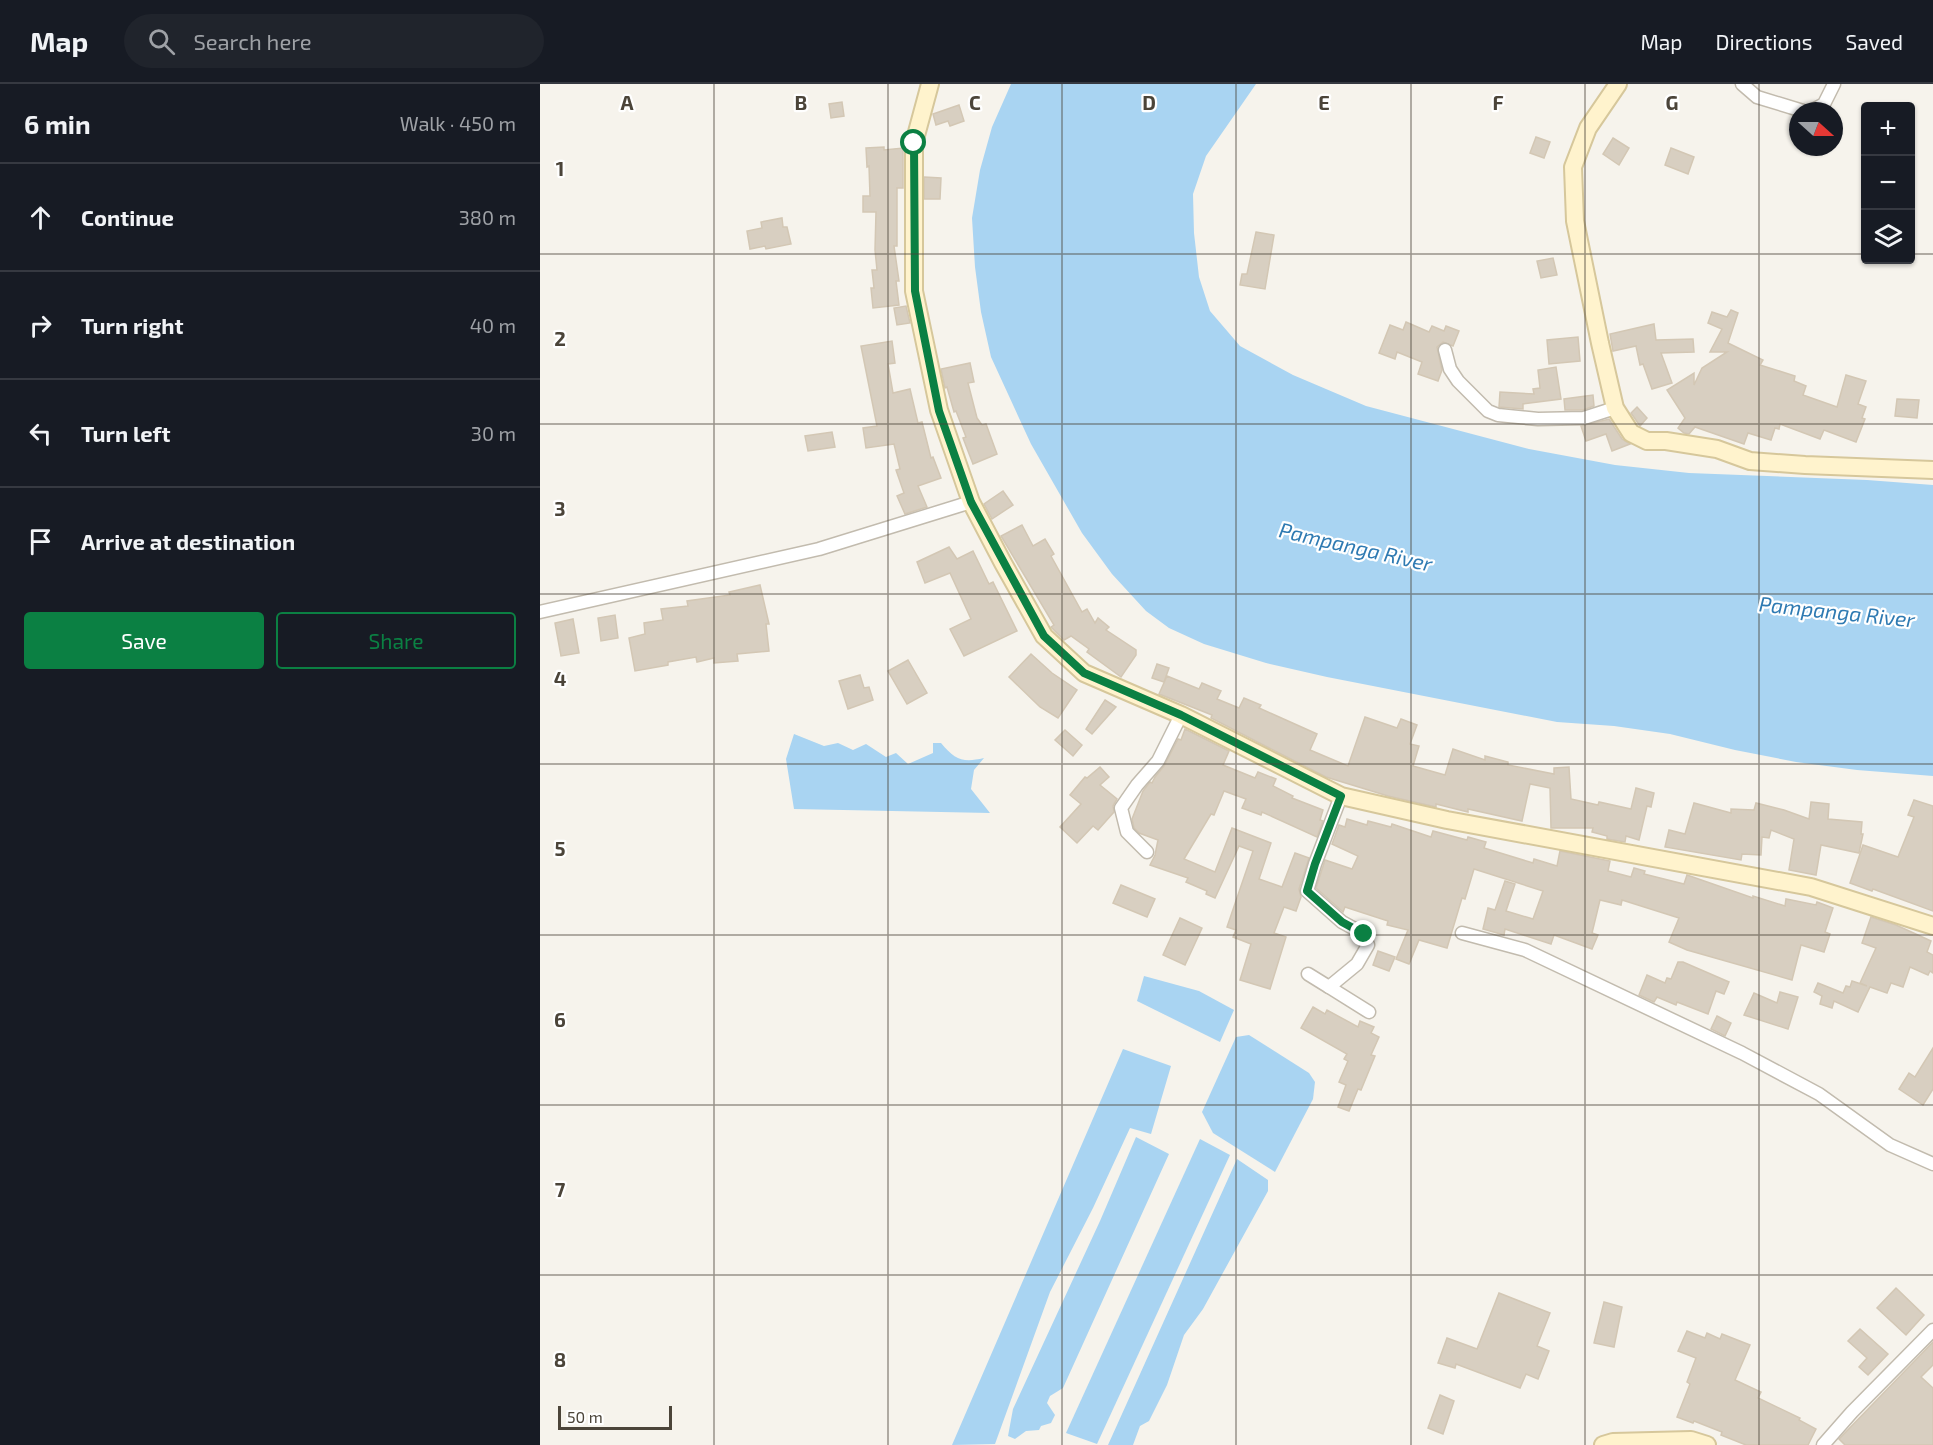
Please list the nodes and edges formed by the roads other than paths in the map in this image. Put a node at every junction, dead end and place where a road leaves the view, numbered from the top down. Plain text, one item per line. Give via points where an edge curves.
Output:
1 (930, 84) edge
2 (1618, 84) edge
3 (1742, 84) edge
4 (1834, 84) edge
5 (1825, 102) edge
6 (1789, 107) edge
7 (1445, 350) dead end
8 (1614, 408) junction
9 (1933, 470) edge
10 (971, 502) junction
11 (540, 612) edge
12 (1181, 715) junction
13 (1341, 796) junction
14 (1147, 852) dead end
15 (1933, 927) edge
16 (1462, 933) dead end
17 (1308, 974) dead end
18 (1329, 987) junction
19 (1369, 1012) dead end
20 (1933, 1164) edge
21 (1933, 1330) edge
22 (1603, 1445) edge
23 (1707, 1445) edge
24 (1823, 1445) edge

1 - 10 main road via 914,143 915,291 939,411
2 - 8 main road via 1588,128 1573,167 1575,221
3 - 6 street via 1757,97
4 - 5 street
7 - 8 street via 1458,381 1488,411 1498,415 1584,418
8 - 9 main road via 1631,433 1647,441 1700,445 1750,461
10 - 11 street via 819,549
10 - 12 main road via 1044,636 1084,673
12 - 13 main road
12 - 14 street via 1158,761 1121,808 1127,832
13 - 15 main road via 1447,820 1811,887
13 - 18 street via 1307,891 1342,922 1364,934 1368,945 1357,964
16 - 20 street via 1525,950 1742,1053 1819,1094 1890,1145
17 - 18 street
18 - 19 street
21 - 24 street
22 - 23 main road via 1691,1440

